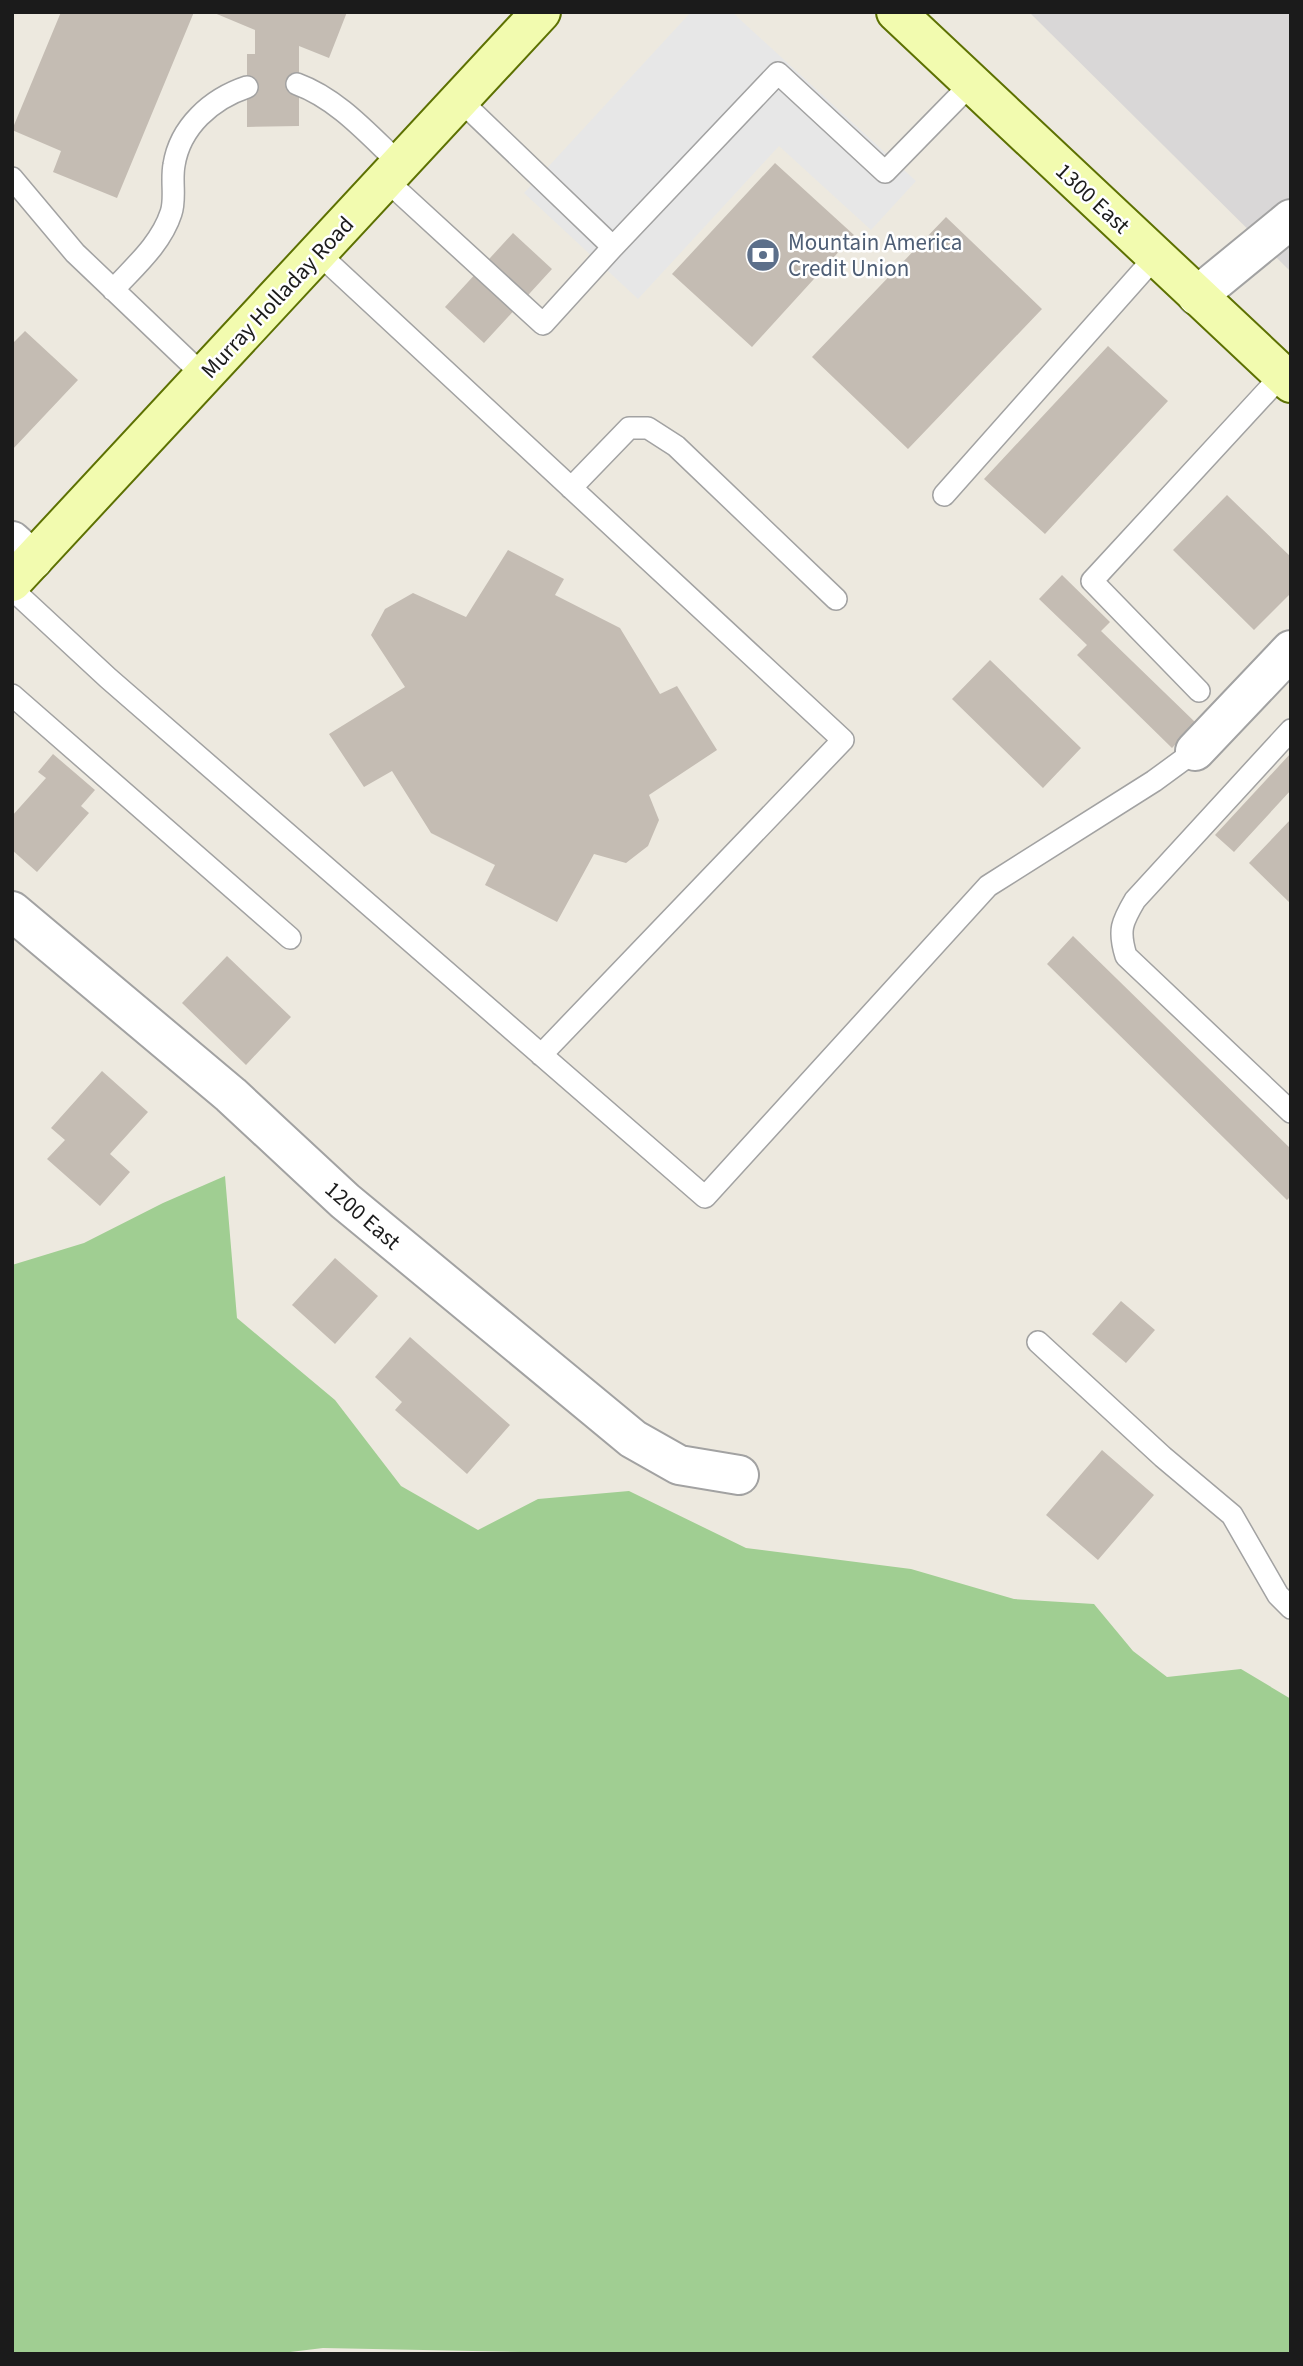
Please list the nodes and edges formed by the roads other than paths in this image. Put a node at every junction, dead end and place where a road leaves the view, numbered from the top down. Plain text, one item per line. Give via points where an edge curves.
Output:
1 (541, 12) edge
2 (896, 12) edge
3 (972, 83) junction
4 (297, 84) dead end
5 (247, 87) dead end
6 (460, 100) junction
7 (393, 172) junction
8 (12, 178) edge
9 (1291, 219) edge
10 (613, 247) junction
11 (318, 253) junction
12 (1156, 256) junction
13 (113, 290) junction
14 (1197, 296) junction
15 (204, 376) junction
16 (1287, 379) edge
17 (571, 488) junction
18 (944, 495) dead end
19 (18, 568) edge
20 (836, 599) dead end
21 (1291, 649) edge
22 (1199, 691) dead end
23 (12, 695) edge
24 (1291, 730) edge
25 (1195, 751) joint
26 (12, 911) edge
27 (290, 938) dead end
28 (541, 1055) junction
29 (1291, 1112) edge
30 (1038, 1342) dead end
31 (739, 1475) dead end
32 (1291, 1608) edge

1 - 6 main road, Murray Holladay Road
2 - 3 main road, 1300 East
3 - 10 lane via 885,172 778,74
3 - 12 main road, 1300 East
4 - 7 lane via 326,98
5 - 13 lane via 216,100 188,130 174,165 172,211 162,233
6 - 7 main road, Murray Holladay Road
6 - 10 lane
7 - 10 lane via 543,324
7 - 11 main road, Murray Holladay Road
8 - 13 lane
9 - 14 street
11 - 15 main road, Murray Holladay Road
11 - 17 lane
12 - 14 main road, 1300 East
12 - 18 lane
13 - 15 lane
14 - 16 main road, 1300 East
15 - 19 main road, Murray Holladay Road
16 - 22 lane via 1092,581
17 - 20 lane via 629,428 648,428 676,446
17 - 28 lane via 843,740
19 - 28 lane via 108,678
21 - 25 street
23 - 27 lane
24 - 29 lane via 1135,900 1123,920 1121,939 1126,956
25 - 28 lane via 988,887 705,1197
26 - 31 street, 1200 East via 231,1095 345,1201 632,1439 679,1465
30 - 32 lane via 1232,1515 1278,1595

